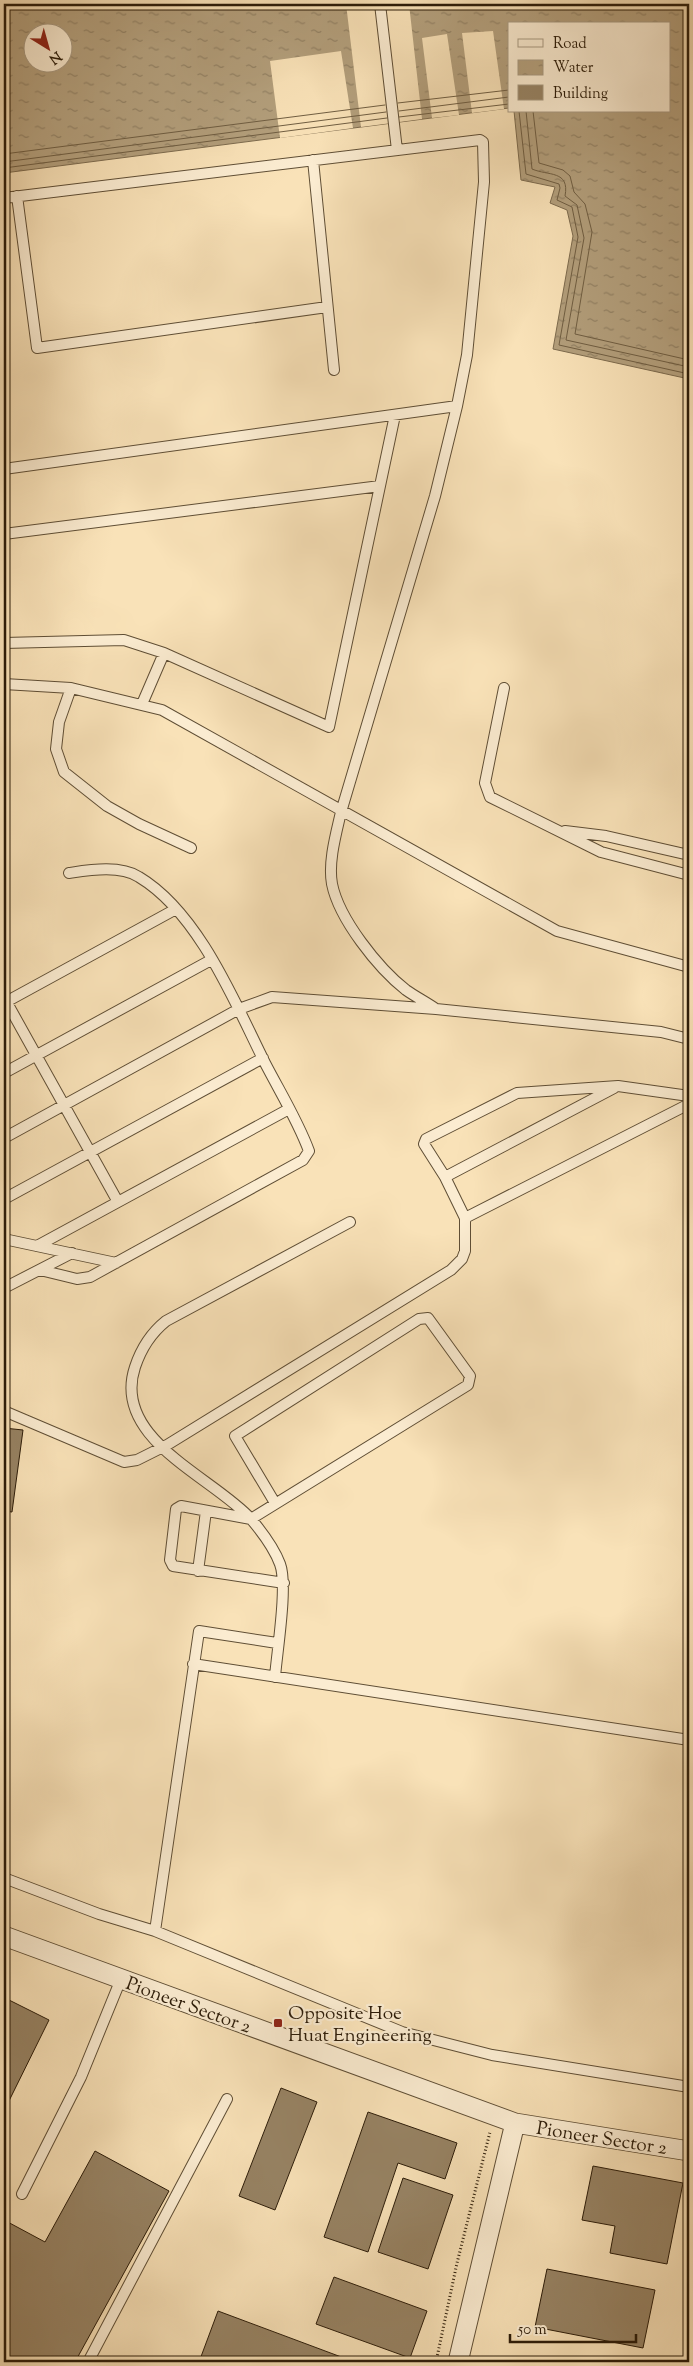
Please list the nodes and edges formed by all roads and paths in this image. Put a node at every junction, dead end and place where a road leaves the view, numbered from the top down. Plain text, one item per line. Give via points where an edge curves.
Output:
1 (380, 4) edge
2 (397, 150) junction
3 (313, 160) junction
4 (17, 196) junction
5 (4, 198) edge
6 (328, 306) junction
7 (334, 370) dead end
8 (458, 406) junction
9 (395, 415) junction
10 (4, 469) edge
11 (380, 486) junction
12 (4, 534) edge
13 (4, 643) edge
14 (164, 653) junction
15 (4, 684) edge
16 (71, 688) junction
17 (504, 688) dead end
18 (142, 704) junction
19 (340, 812) junction
20 (556, 830) junction
21 (191, 848) dead end
22 (689, 855) edge
23 (69, 873) dead end
24 (689, 875) edge
25 (176, 909) junction
26 (211, 960) junction
27 (689, 967) edge
28 (5, 1002) edge
29 (436, 1008) junction
30 (239, 1009) junction
31 (689, 1038) edge
32 (36, 1055) junction
33 (262, 1058) junction
34 (4, 1072) edge
35 (618, 1086) junction
36 (689, 1096) edge
37 (689, 1104) edge
38 (64, 1105) junction
39 (288, 1109) junction
40 (4, 1138) edge
41 (90, 1152) junction
42 (445, 1177) junction
43 (4, 1199) edge
44 (118, 1202) junction
45 (465, 1218) junction
46 (350, 1222) dead end
47 (4, 1239) edge
48 (37, 1246) junction
49 (72, 1253) junction
50 (116, 1263) junction
51 (40, 1270) junction
52 (4, 1288) edge
53 (4, 1411) edge
54 (162, 1447) junction
55 (275, 1503) junction
56 (206, 1510) junction
57 (251, 1519) junction
58 (198, 1570) junction
59 (284, 1583) junction
60 (277, 1643) junction
61 (193, 1664) junction
62 (275, 1677) junction
63 (689, 1740) edge
64 (4, 1878) edge
65 (155, 1931) junction
66 (4, 1936) edge
67 (121, 1979) junction
68 (689, 2087) edge
69 (226, 2099) dead end
70 (494, 2116) junction
71 (515, 2123) junction
72 (689, 2151) edge
73 (22, 2194) dead end
74 (88, 2362) edge
75 (436, 2362) edge
76 (458, 2362) edge

1 - 2 lane
2 - 3 lane
2 - 8 lane via 483,142 484,182 467,355
3 - 4 lane
3 - 6 lane
4 - 5 lane
4 - 6 lane via 37,348
6 - 7 lane
8 - 9 lane
8 - 19 lane via 435,496
9 - 10 lane
9 - 11 lane
11 - 12 lane
11 - 14 lane via 329,727
13 - 14 lane via 124,640
14 - 18 lane
15 - 16 lane
16 - 18 lane
16 - 21 lane via 58,722 56,749 64,772 108,806
17 - 20 lane via 485,783 487,790 490,797
18 - 19 lane via 162,710
19 - 27 lane via 557,931
19 - 29 lane via 332,883 338,902 374,958 406,989
20 - 22 lane via 606,836
20 - 24 lane via 601,852
23 - 25 lane via 104,868 138,876
25 - 26 lane
25 - 28 lane
26 - 30 lane
26 - 32 lane
28 - 32 lane
29 - 30 lane via 272,997
29 - 31 lane via 662,1032
30 - 33 lane
30 - 38 lane
32 - 34 lane
32 - 38 lane
33 - 39 lane
33 - 41 lane
35 - 36 lane
35 - 42 lane
35 - 42 lane via 517,1093 426,1139 424,1144
37 - 45 lane
38 - 40 lane
38 - 41 lane
39 - 44 lane
39 - 50 lane via 308,1146 307,1157
41 - 43 lane
41 - 44 lane
42 - 45 lane
44 - 48 lane
45 - 54 lane via 465,1251 451,1270
46 - 54 lane via 156,1329 139,1353 131,1378 132,1399 138,1419
47 - 48 lane
48 - 49 lane
49 - 50 lane
49 - 51 lane
50 - 51 lane via 84,1279
51 - 52 lane
53 - 54 lane via 124,1462 136,1460
54 - 57 lane
55 - 55 lane via 235,1436 419,1320 428,1318 470,1376 468,1385
55 - 57 lane
56 - 57 lane
56 - 58 lane
56 - 58 lane via 181,1506 176,1509 170,1560 176,1568
57 - 59 lane via 273,1550
58 - 59 lane
59 - 60 lane
60 - 61 lane via 199,1631
60 - 62 lane
61 - 62 lane
61 - 65 lane
62 - 63 lane
64 - 65 lane via 99,1914
65 - 68 lane via 402,2032 492,2055
66 - 67 street, Pioneer Sector 2
67 - 70 street, Pioneer Sector 2
67 - 73 lane via 80,2077
69 - 74 lane
70 - 71 street, Pioneer Sector 2
70 - 75 path
71 - 72 street, Pioneer Sector 2
71 - 76 street, Pioneer Sector 2

